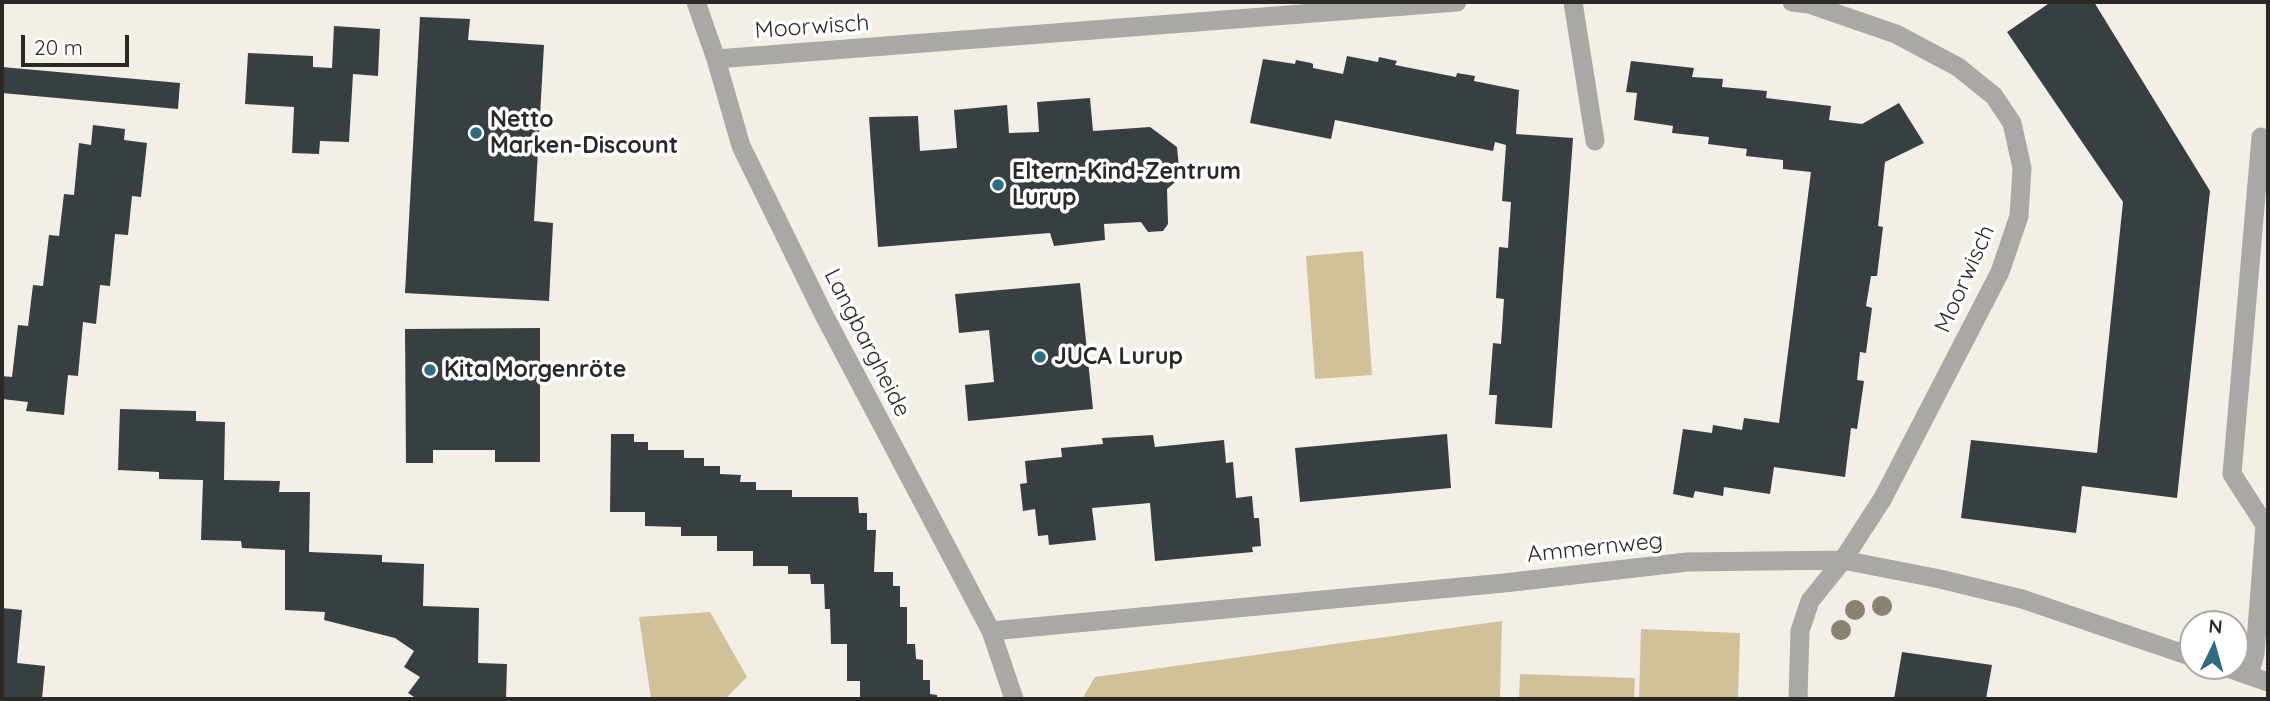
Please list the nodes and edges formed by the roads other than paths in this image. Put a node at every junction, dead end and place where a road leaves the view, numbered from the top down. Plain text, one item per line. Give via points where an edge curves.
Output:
1 (696, 2) edge
2 (1457, 2) edge
3 (1573, 2) edge
4 (1792, 2) edge
5 (716, 59) junction
6 (2261, 137) dead end
7 (1595, 141) dead end
8 (1843, 560) junction
9 (990, 631) junction
10 (2179, 652) edge
11 (2249, 675) joint
12 (2268, 682) edge
13 (1014, 699) edge
14 (1798, 699) edge

1 - 5 street, Langbargheide
2 - 5 street, Moorwisch
3 - 7 street
4 - 8 street, Moorwisch via 1896,34 1958,67 1994,96 2012,123 2022,168 2019,216 2000,272 1883,498
5 - 9 street, Langbargheide via 741,146
6 - 11 street via 2232,474 2265,526 2255,654
8 - 9 street, Ammernweg via 1687,562
8 - 10 street, Ammernweg via 2022,599
8 - 14 street, Moorwisch via 1810,601 1800,631
9 - 13 street, Langbargheide
11 - 12 street

